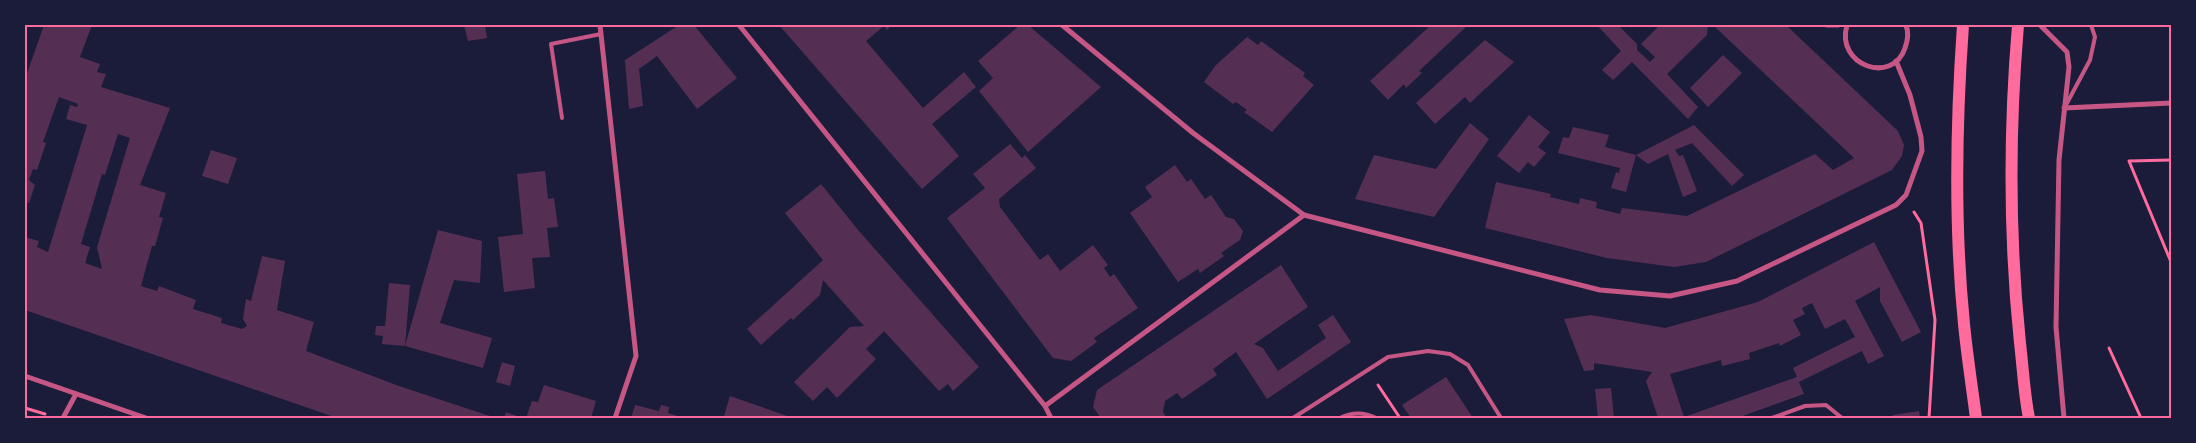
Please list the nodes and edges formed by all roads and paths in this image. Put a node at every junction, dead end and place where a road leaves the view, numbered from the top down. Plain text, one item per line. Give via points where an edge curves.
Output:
1 (600, 25) edge
2 (739, 25) edge
3 (1062, 25) edge
4 (1827, 25) edge
5 (1838, 25) edge
6 (1847, 25) edge
7 (1906, 25) edge
8 (1963, 25) edge
9 (2018, 25) edge
10 (2040, 25) edge
11 (2092, 25) edge
12 (601, 34) junction
13 (1896, 61) junction
14 (2171, 103) edge
15 (2064, 108) junction
16 (562, 118) dead end
17 (2171, 160) edge
18 (1912, 210) dead end
19 (1304, 214) junction
20 (2171, 262) edge
21 (2109, 348) dead end
22 (1368, 370) junction
23 (25, 376) edge
24 (76, 394) junction
25 (1044, 406) junction
26 (25, 408) edge
27 (46, 415) dead end
28 (62, 418) edge
29 (146, 418) edge
30 (615, 418) edge
31 (1051, 418) edge
32 (1293, 418) edge
33 (1340, 418) edge
34 (1376, 418) edge
35 (1400, 418) edge
36 (1501, 418) edge
37 (1772, 418) edge
38 (1842, 418) edge
39 (1929, 418) edge
40 (1976, 418) edge
41 (2029, 418) edge
42 (2064, 418) edge
43 (2141, 418) edge

1 - 12 street
2 - 25 street
3 - 19 street via 1193,133
4 - 5 street
6 - 13 street via 1847,49 1860,63 1878,68
7 - 13 street via 1908,40
8 - 40 main road via 1958,93 1957,201 1964,324
9 - 41 main road via 2012,92 2011,214 2017,312
10 - 15 street via 2067,52 2069,67
11 - 15 lane via 2095,37 2090,60
12 - 16 lane via 551,44
12 - 30 street via 636,356
13 - 19 street via 1910,95 1922,152 1906,195 1896,204 1736,282 1670,296 1600,290
14 - 15 street
15 - 42 street via 2059,160 2056,327
17 - 20 path via 2129,161
18 - 39 path via 1921,223 1935,320
19 - 25 street
21 - 43 path
22 - 32 lane
22 - 35 path
22 - 36 lane via 1388,357 1428,350 1450,354 1468,365
23 - 24 street
24 - 28 street
24 - 29 street
25 - 31 street
26 - 27 path
33 - 34 lane via 1348,414 1369,414
37 - 38 lane via 1805,406 1826,405

